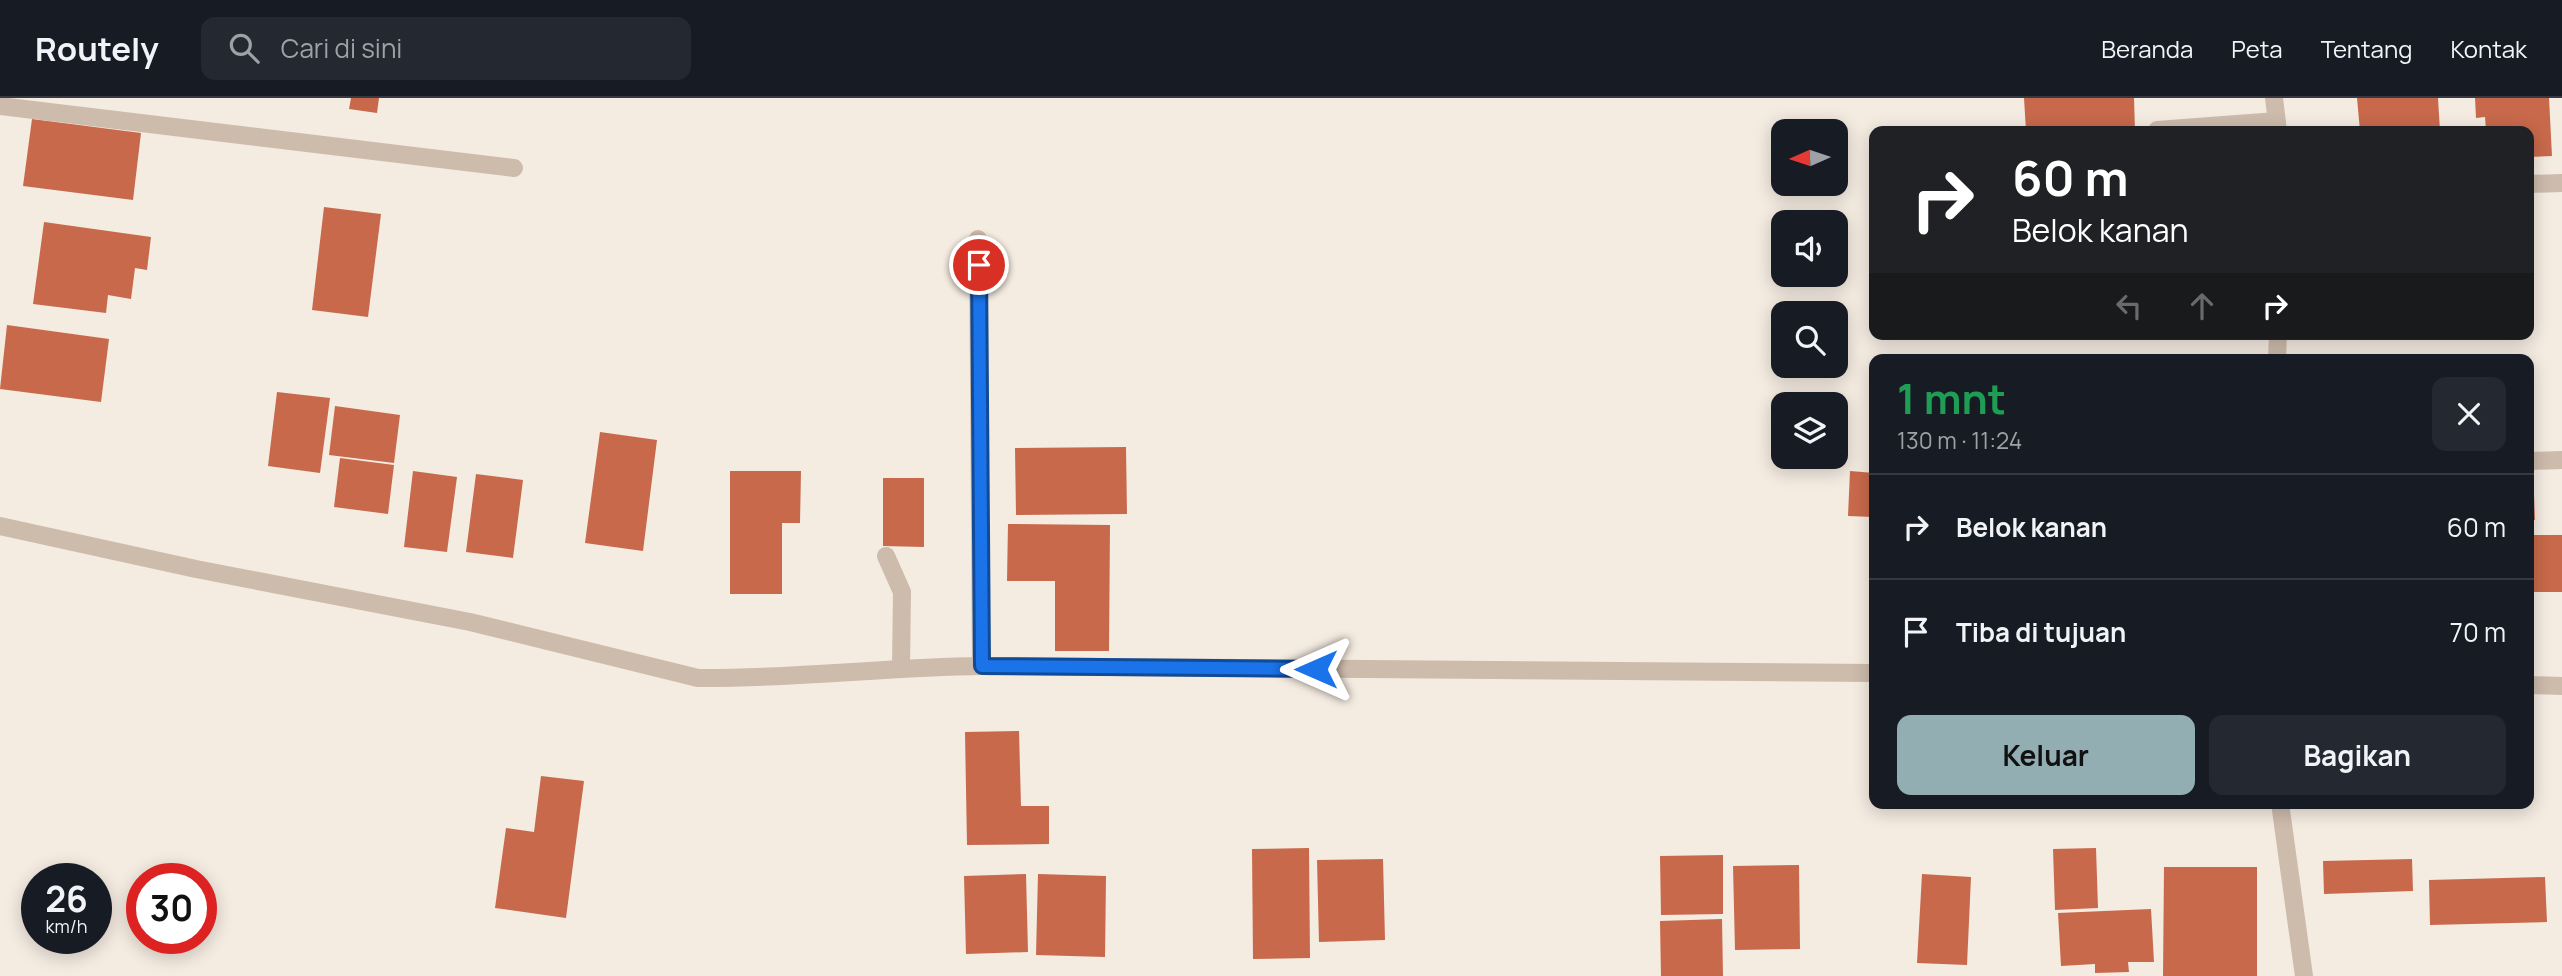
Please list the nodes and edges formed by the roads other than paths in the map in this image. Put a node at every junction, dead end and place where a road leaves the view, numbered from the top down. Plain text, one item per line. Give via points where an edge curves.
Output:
1 (2274, 98) edge
2 (0, 106) edge
3 (2277, 126) edge
4 (514, 168) dead end
5 (2562, 183) edge
6 (2534, 184) edge
7 (978, 239) dead end
8 (2562, 460) edge
9 (2534, 461) edge
10 (0, 526) edge
11 (886, 556) dead end
12 (982, 666) junction
13 (901, 667) junction
14 (1869, 673) edge
15 (2534, 685) edge
16 (2562, 686) edge
17 (2281, 809) edge
18 (2304, 976) edge

1 - 3 street
2 - 4 street
5 - 6 street
7 - 12 street
8 - 9 street
10 - 13 street via 470,622 689,676 736,678
11 - 13 street via 902,592
12 - 13 street
12 - 14 street
15 - 16 street
17 - 18 street

